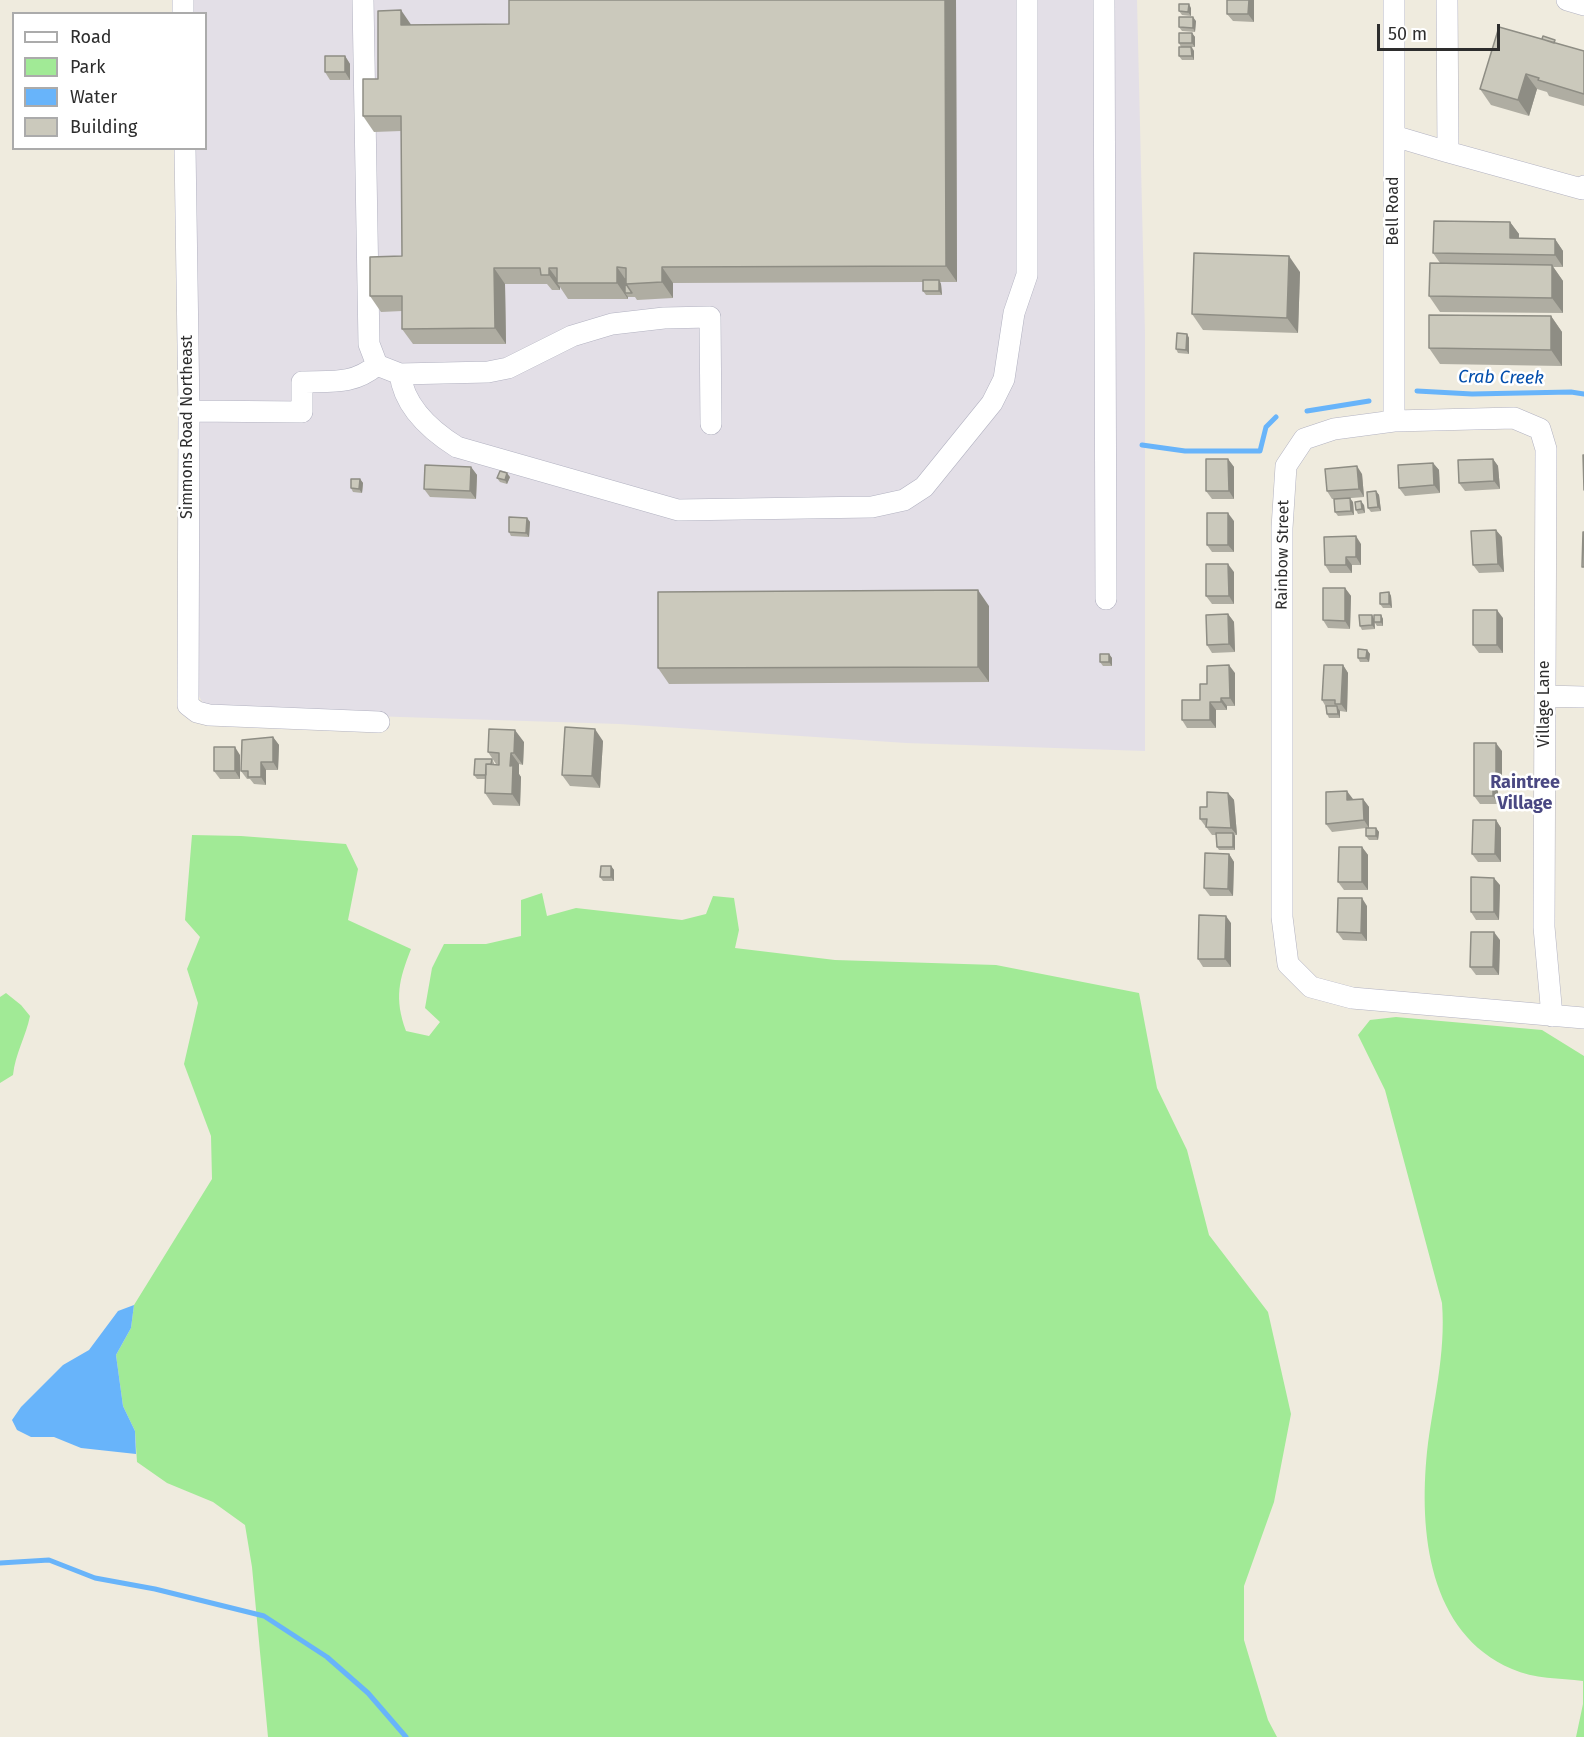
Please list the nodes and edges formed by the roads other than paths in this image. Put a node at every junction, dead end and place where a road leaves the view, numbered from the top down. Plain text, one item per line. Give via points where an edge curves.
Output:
1 (363, 0) edge
2 (1027, 0) edge
3 (1104, 0) edge
4 (1395, 0) edge
5 (1447, 0) edge
6 (1567, 0) edge
7 (1584, 5) edge
8 (1394, 136) junction
9 (185, 150) edge
10 (1448, 152) junction
11 (1583, 188) edge
12 (377, 365) junction
13 (400, 374) junction
14 (189, 411) junction
15 (1394, 421) junction
16 (711, 424) dead end
17 (1540, 429) joint
18 (1106, 599) dead end
19 (1545, 696) junction
20 (1584, 697) edge
21 (379, 722) dead end
22 (1552, 1016) junction
23 (1584, 1018) edge

1 - 12 street via 369,344
2 - 13 street via 1027,275 1014,313 1004,379 992,403 924,487 904,500 872,507 678,510 457,447 416,413 402,388
3 - 18 street
4 - 8 street, Bell Road
5 - 10 street
6 - 7 street
8 - 10 street
8 - 15 street, Bell Road
9 - 14 street, Simmons Road Northeast
10 - 11 street
12 - 13 street
12 - 14 street via 363,377 302,382 302,412
13 - 16 street via 498,370 572,336 612,324 710,317
14 - 21 street, Simmons Road Northeast via 188,705 208,715
15 - 17 street, Rainbow Street via 1514,418
15 - 22 street, Rainbow Street via 1334,429 1304,438 1286,465 1282,528 1282,917 1288,964 1311,987 1352,999
17 - 19 street, Village Lane via 1546,449
19 - 20 street
19 - 22 street, Village Lane via 1544,927
22 - 23 street

